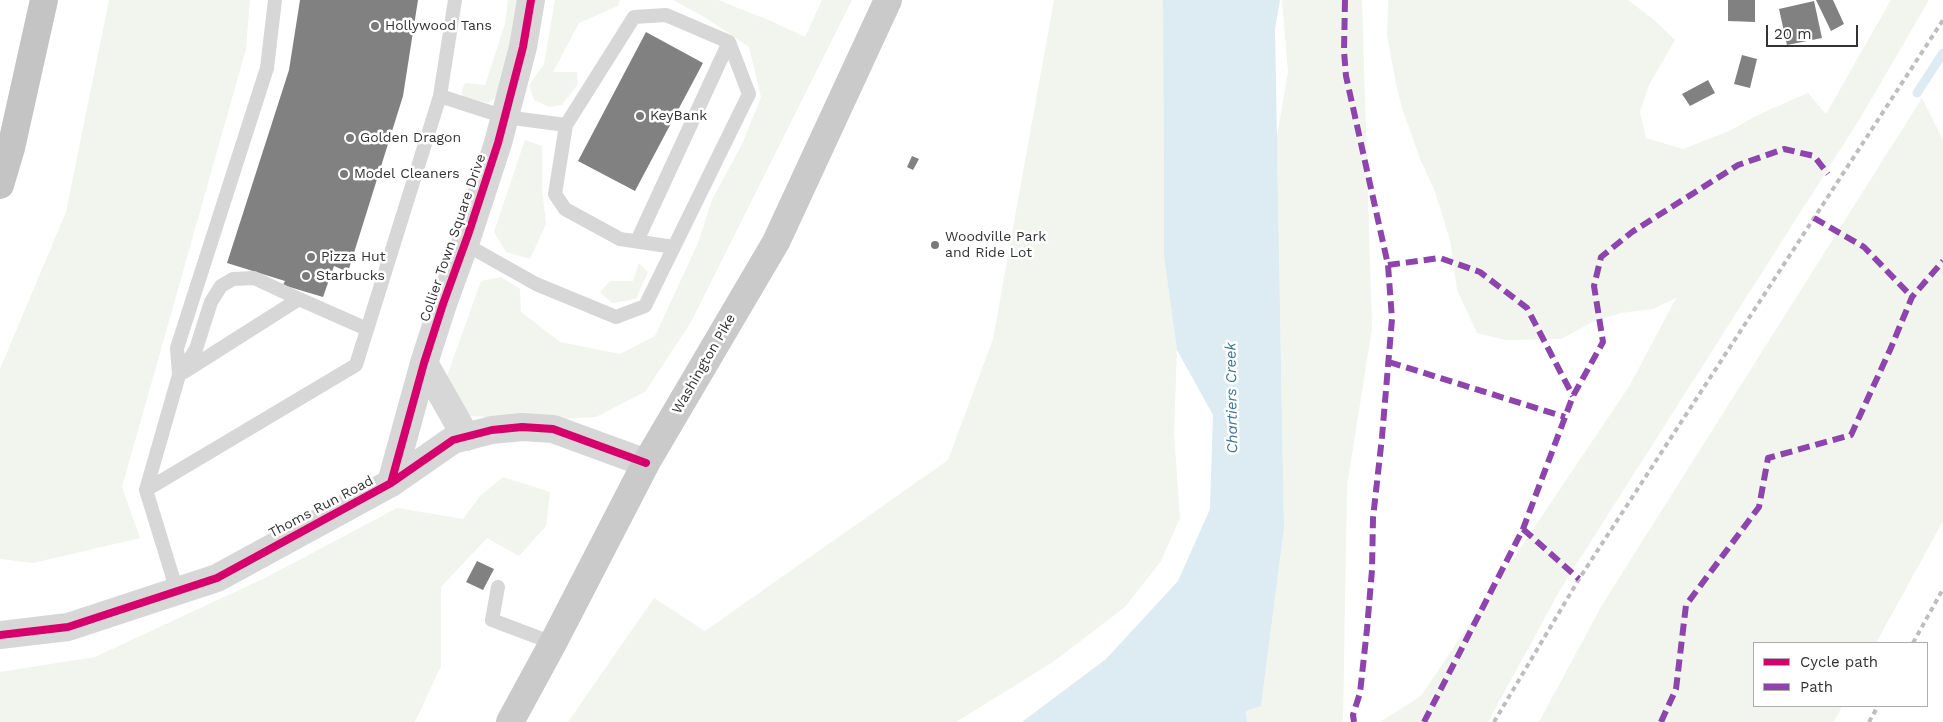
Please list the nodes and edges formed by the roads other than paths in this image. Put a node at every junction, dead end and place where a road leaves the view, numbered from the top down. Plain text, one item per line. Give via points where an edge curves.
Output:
1 (44, 0) edge
2 (275, 0) edge
3 (455, 0) edge
4 (531, 0) edge
5 (888, 0) edge
6 (729, 42) junction
7 (440, 96) junction
8 (505, 116) junction
9 (566, 125) junction
10 (0, 185) edge
11 (637, 241) junction
12 (465, 244) junction
13 (674, 248) junction
14 (299, 299) junction
15 (367, 329) junction
16 (424, 363) junction
17 (179, 375) junction
18 (466, 437) junction
19 (646, 463) junction
20 (391, 483) junction
21 (146, 490) junction
22 (498, 587) dead end
23 (178, 591) junction
24 (0, 635) edge
25 (553, 643) junction
26 (510, 722) edge

1 - 10 highway
2 - 17 lane via 267,68 177,348
3 - 7 lane
4 - 8 street, Collier Town Square Drive
5 - 19 main road, Washington Pike via 776,242
6 - 9 lane via 666,15 634,17
6 - 11 lane
6 - 13 lane via 749,94
7 - 8 lane
7 - 15 lane
8 - 9 lane
8 - 12 street, Collier Town Square Drive
9 - 11 lane via 555,194 565,209 620,239
11 - 13 lane
12 - 13 lane via 536,284 616,316 645,306
12 - 16 street, Collier Town Square Drive
14 - 15 lane
14 - 17 lane
14 - 17 lane via 254,278 233,279 221,286 211,302 196,349
15 - 21 lane via 356,365
16 - 18 street
16 - 20 street, Collier Town Square Drive
17 - 21 lane
18 - 19 street, Thoms Run Road via 522,427 553,429
18 - 20 street, Thoms Run Road via 453,440
19 - 25 main road, Washington Pike
20 - 23 street, Thoms Run Road via 216,578
21 - 23 lane
22 - 25 lane via 492,620
23 - 24 street, Thoms Run Road via 68,627
25 - 26 main road, Washington Pike

